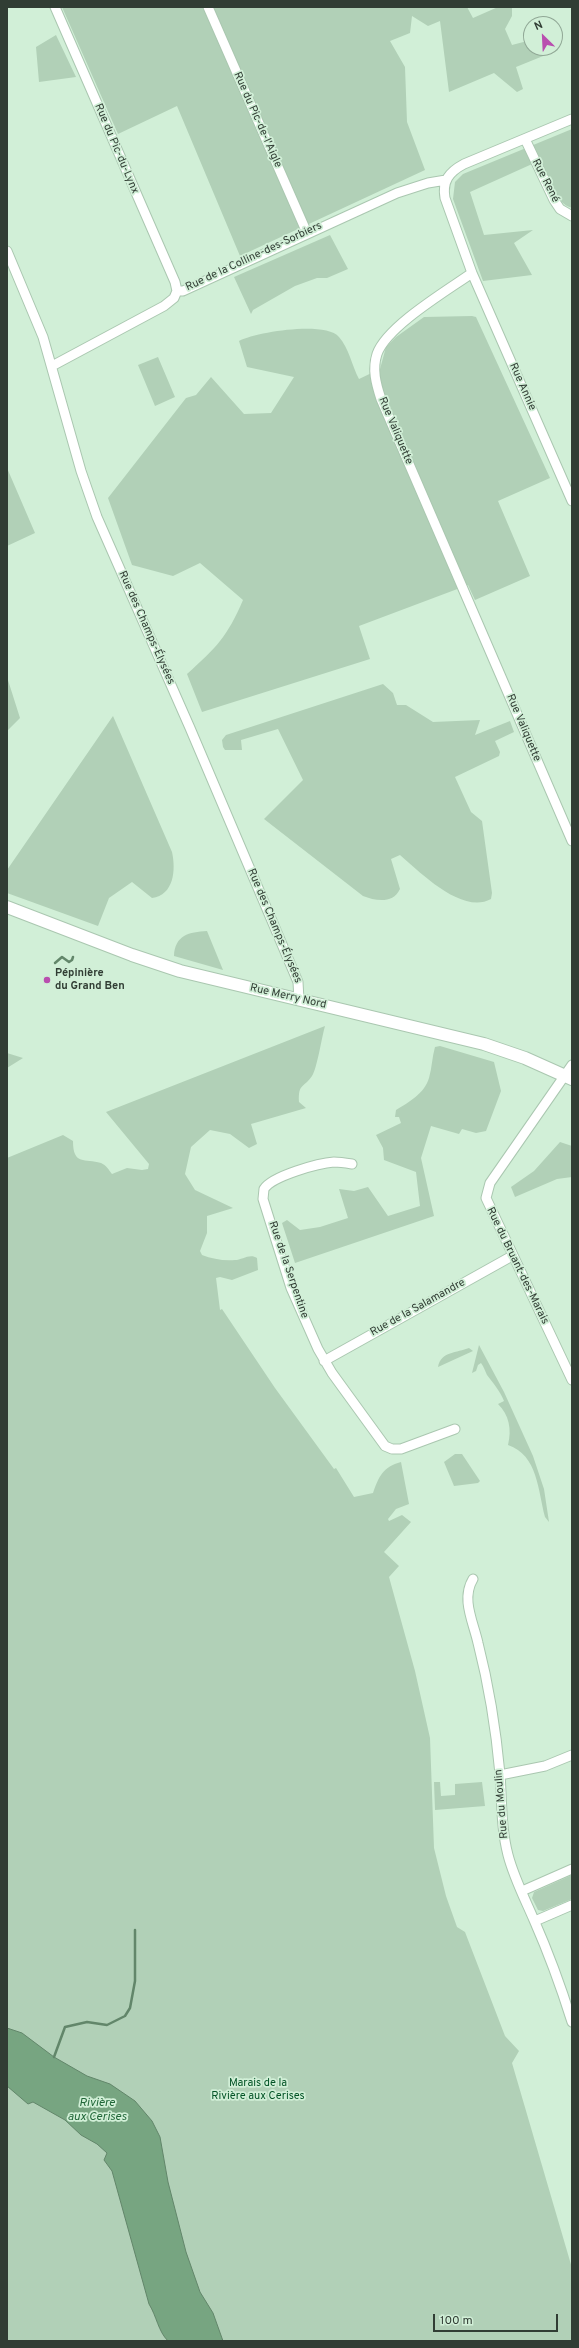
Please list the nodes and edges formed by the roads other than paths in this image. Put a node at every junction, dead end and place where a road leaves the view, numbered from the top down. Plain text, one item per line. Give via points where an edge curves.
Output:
1 (55, 7) edge
2 (208, 7) edge
3 (572, 119) edge
4 (525, 139) junction
5 (446, 180) junction
6 (572, 216) edge
7 (307, 233) junction
8 (7, 251) edge
9 (472, 272) junction
10 (177, 291) junction
11 (52, 366) junction
12 (572, 501) edge
13 (572, 842) edge
14 (7, 907) edge
15 (299, 1000) junction
16 (570, 1073) edge
17 (352, 1164) dead end
18 (512, 1256) junction
19 (324, 1361) junction
20 (572, 1380) edge
21 (455, 1429) dead end
22 (473, 1579) dead end
23 (572, 1755) edge
24 (500, 1775) junction
25 (572, 1869) edge
26 (522, 1891) junction
27 (572, 1905) edge
28 (535, 1921) junction
29 (572, 2020) edge

1 - 10 street, Rue du Pic-du-Lynx
2 - 7 street, Rue du Pic-de-l'Aigle
3 - 4 street
4 - 5 street via 457,167
4 - 6 street, Rue René via 554,200 560,209
5 - 7 street, Rue de la Colline-des-Sorbiers via 397,193
5 - 9 street via 445,198
7 - 10 street, Rue de la Colline-des-Sorbiers via 182,291
8 - 11 street, Rue des Champs-Élysées via 43,337
9 - 12 street, Rue Annie
9 - 13 street, Rue Valiquette via 387,338 377,354 376,381
10 - 11 street, Rue de la Colline-des-Sorbiers via 174,298 164,306
11 - 15 street, Rue des Champs-Élysées via 83,478 97,517 298,982
14 - 15 main road, Rue Merry Nord via 155,963
15 - 16 main road, Rue Merry Nord via 484,1044
16 - 18 street, Rue du Bruant-des-Marais via 488,1187 487,1203
17 - 19 street, Rue de la Serpentine via 334,1162 320,1165 272,1181 263,1192 264,1203 294,1294
18 - 19 street, Rue de la Salamandre
18 - 20 street, Rue du Bruant-des-Marais
19 - 21 street, Rue de la Serpentine via 388,1448 401,1449
22 - 24 street, Rue du Moulin via 468,1589 467,1600 487,1683
23 - 24 street via 545,1766
24 - 26 street, Rue du Moulin via 504,1837
25 - 26 street
26 - 28 street, Rue du Moulin
27 - 28 street
28 - 29 street, Rue du Moulin

